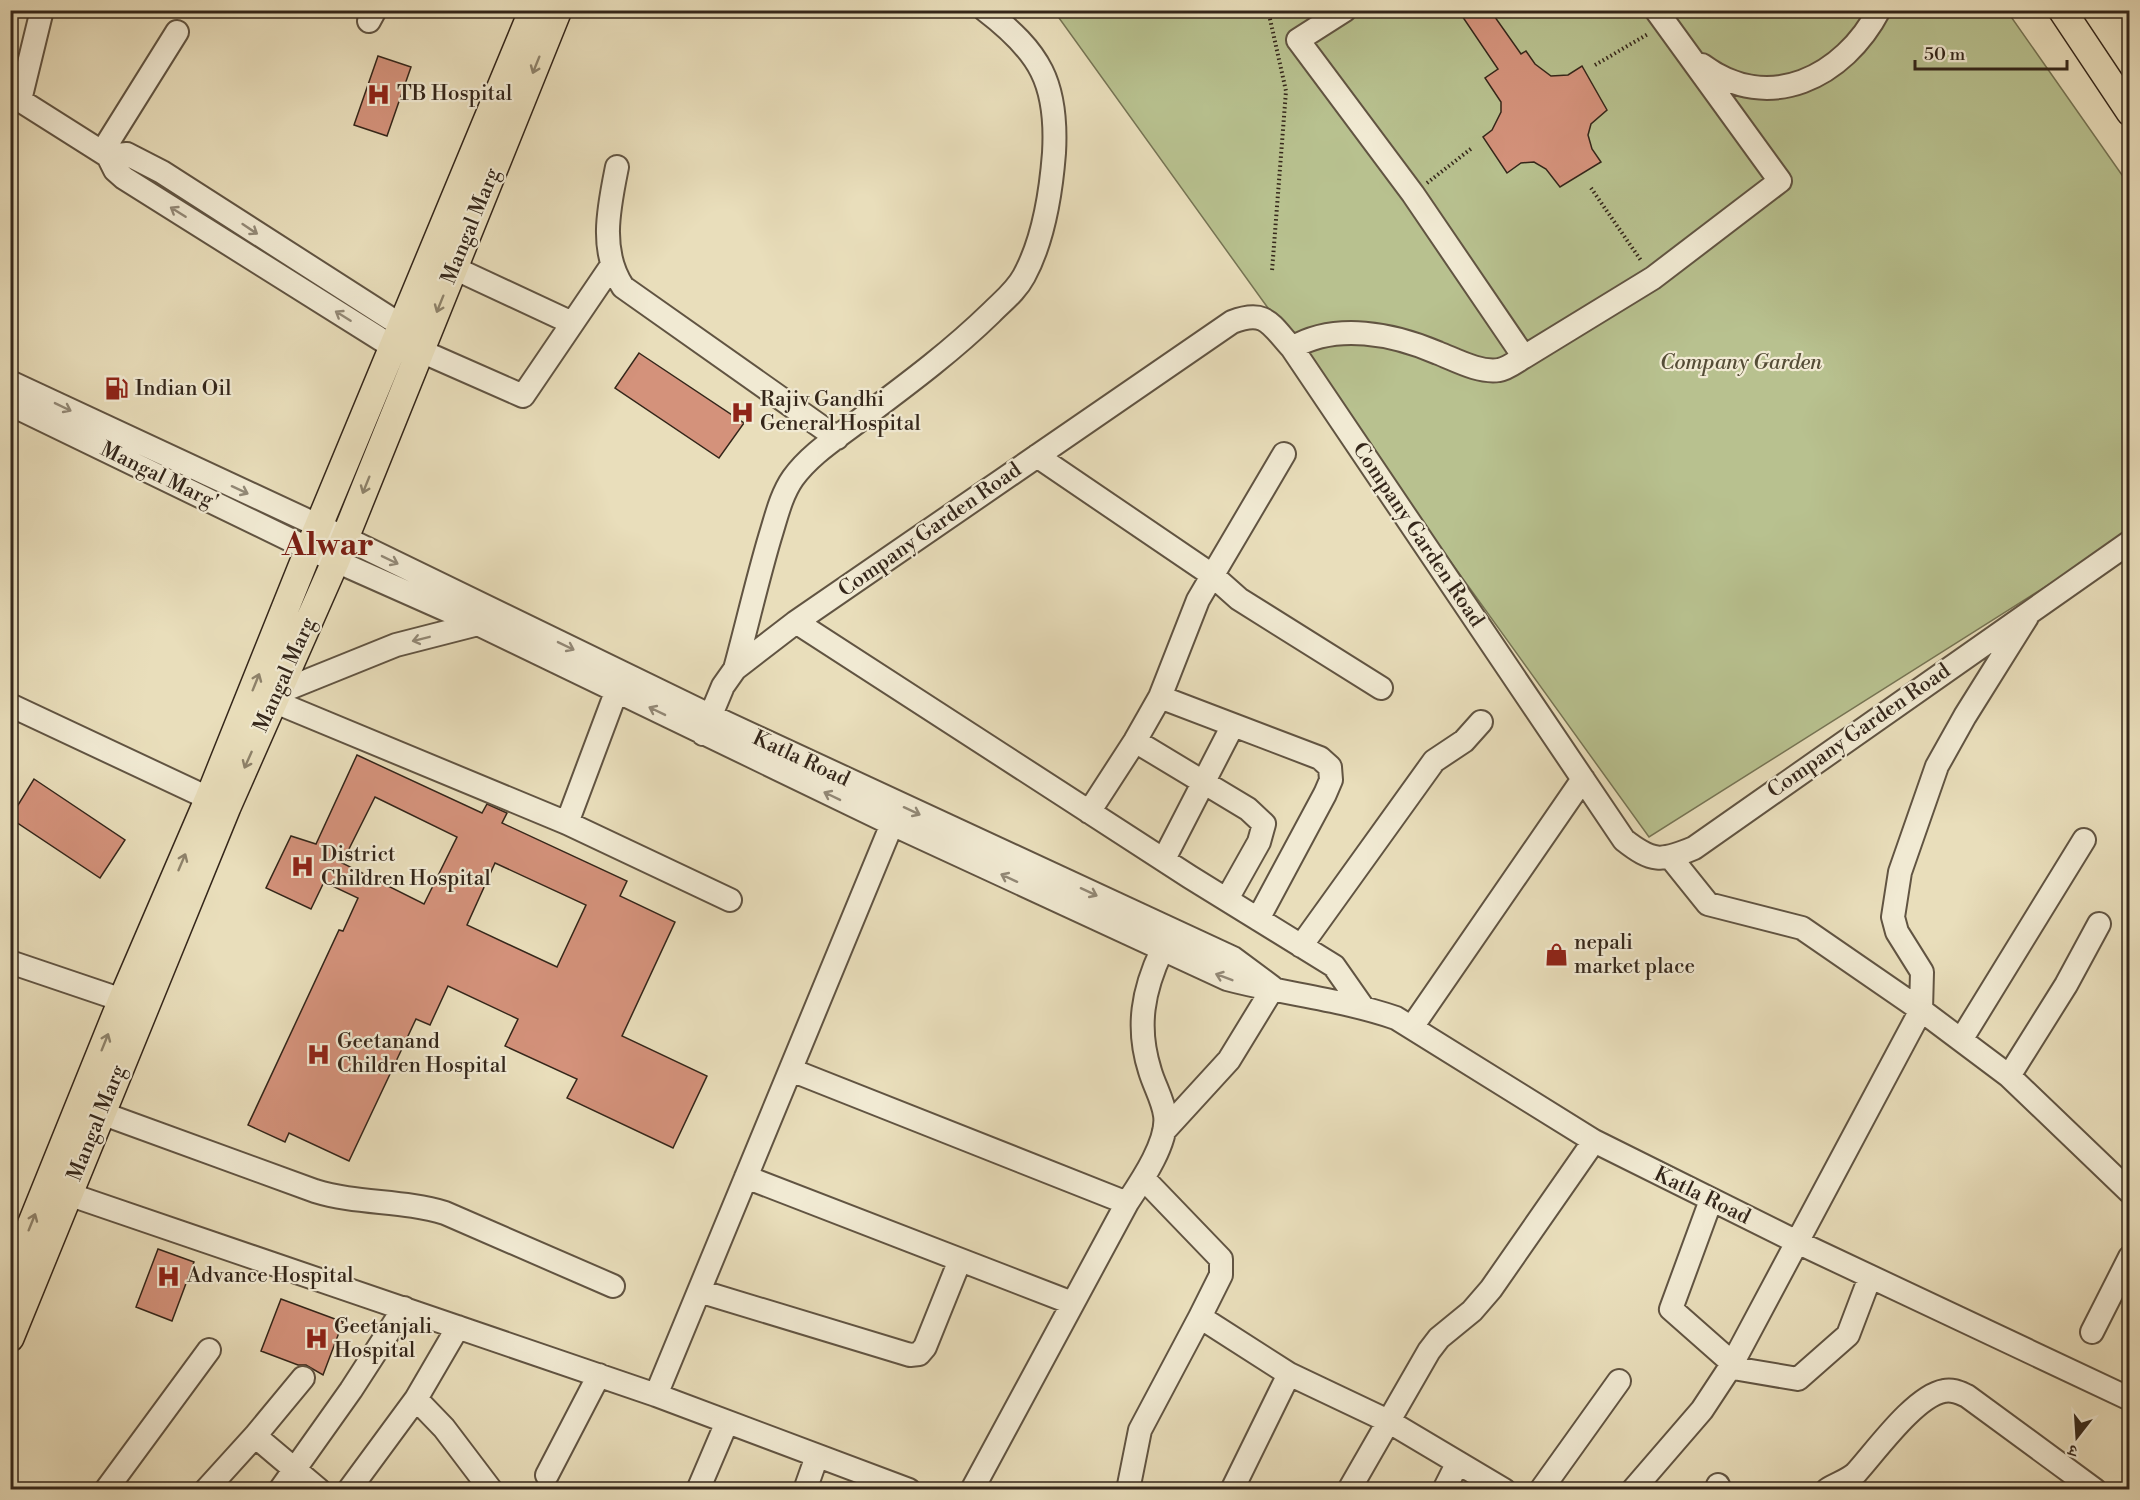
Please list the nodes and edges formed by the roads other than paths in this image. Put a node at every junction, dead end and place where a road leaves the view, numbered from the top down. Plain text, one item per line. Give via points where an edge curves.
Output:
1 (42, 10) edge
2 (533, 10) edge
3 (558, 10) edge
4 (985, 10) edge
5 (1344, 10) edge
6 (1879, 10) edge
7 (2062, 10) edge
8 (1660, 17) edge
9 (177, 32) dead end
10 (1691, 57) junction
11 (15, 97) edge
12 (2130, 112) edge
13 (105, 154) junction
14 (617, 167) dead end
15 (612, 265) junction
16 (454, 268) junction
17 (572, 323) junction
18 (397, 337) junction
19 (1292, 348) junction
20 (430, 355) dead end
21 (1524, 357) junction
22 (10, 382) edge
23 (10, 404) edge
24 (837, 438) junction
25 (1284, 454) dead end
26 (140, 455) junction
27 (1037, 456) junction
28 (313, 538) junction
29 (2130, 542) edge
30 (340, 549) junction
31 (1212, 575) junction
32 (2031, 610) junction
33 (796, 622) junction
34 (478, 624) junction
35 (735, 669) junction
36 (1376, 678) dead end
37 (619, 682) junction
38 (275, 697) junction
39 (1160, 697) junction
40 (10, 705) edge
41 (1481, 722) dead end
42 (707, 725) junction
43 (1233, 725) junction
44 (1135, 741) junction
45 (1583, 779) junction
46 (1203, 782) junction
47 (218, 803) junction
48 (1089, 812) junction
49 (883, 813) junction
50 (567, 823) junction
51 (2084, 840) dead end
52 (1671, 858) junction
53 (1164, 859) junction
54 (1227, 899) junction
55 (730, 900) dead end
56 (1258, 919) junction
57 (2099, 924) dead end
58 (1136, 926) junction
59 (1301, 946) junction
60 (1162, 950) junction
61 (10, 962) edge
62 (1275, 990) junction
63 (133, 1003) junction
64 (1362, 1006) junction
65 (1922, 1010) junction
66 (1412, 1027) junction
67 (1961, 1040) junction
68 (791, 1070) junction
69 (2009, 1076) junction
70 (101, 1113) junction
71 (1164, 1131) junction
72 (1594, 1141) junction
73 (746, 1177) junction
74 (1143, 1178) junction
75 (2130, 1192) edge
76 (68, 1194) junction
77 (1711, 1200) junction
78 (1127, 1203) junction
79 (1797, 1242) junction
80 (2130, 1257) edge
81 (960, 1260) junction
82 (1870, 1276) junction
83 (10, 1277) edge
84 (613, 1286) dead end
85 (699, 1291) junction
86 (1072, 1303) junction
87 (404, 1308) junction
88 (16, 1310) edge
89 (1200, 1317) junction
90 (458, 1327) junction
91 (2092, 1332) dead end
92 (10, 1338) edge
93 (209, 1350) dead end
94 (1732, 1363) junction
95 (1289, 1374) junction
96 (598, 1375) junction
97 (303, 1378) dead end
98 (1618, 1381) dead end
99 (656, 1395) junction
100 (416, 1399) junction
101 (2130, 1399) edge
102 (1388, 1421) junction
103 (727, 1422) junction
104 (255, 1436) junction
105 (817, 1456) junction
106 (1457, 1464) junction
107 (294, 1470) junction
108 (547, 1474) dead end
109 (1858, 1482) edge
110 (106, 1490) edge
111 (206, 1490) edge
112 (280, 1490) edge
113 (319, 1490) edge
114 (349, 1490) edge
115 (491, 1490) edge
116 (698, 1490) edge
117 (805, 1490) edge
118 (909, 1490) edge
119 (972, 1490) edge
120 (1128, 1490) edge
121 (1232, 1490) edge
122 (1349, 1490) edge
123 (1444, 1490) edge
124 (1504, 1490) edge
125 (1541, 1490) edge
126 (1632, 1490) edge
127 (1827, 1490) edge
128 (2095, 1490) edge

1 - 11 street
2 - 18 main road, Mangal Marg
3 -> 16 main road, Mangal Marg
4 - 24 street via 1027,48 1047,81 1051,97 1053,161 1034,254 1011,295 973,331
5 - 21 street via 1298,40 1413,194
6 - 10 street via 1867,34 1848,55 1824,72 1798,83 1740,85 1716,76
7 - 12 main road
8 - 10 street
9 - 13 street
10 - 21 street via 1780,181 1653,278
11 - 13 street
13 - 18 street via 124,178
14 - 15 street via 607,234
15 - 17 street
15 - 24 street via 623,287
16 - 17 street
16 -> 30 main road, Mangal Marg
17 - 20 street via 523,396
18 - 28 main road, Mangal Marg
19 - 21 street via 1307,339 1352,333 1392,338 1488,369 1501,370
19 - 27 street, Company Garden Road via 1265,320 1250,315 1232,322
19 - 45 street, Company Garden Road
22 -> 26 street
23 - 26 street, Mangal Marg'
24 - 35 street via 805,464 784,496
25 - 31 street
26 - 28 street, Mangal Marg'
27 - 31 street
27 - 33 street, Company Garden Road
28 - 30 street, Katla Road
47 -> 28 main road, Mangal Marg
29 - 32 street, Company Garden Road
30 - 34 street, Katla Road
30 -> 37 street, Katla Road
30 - 38 main road, Mangal Marg
31 - 36 street via 1239,599
31 - 39 street via 1198,600
32 - 52 street, Company Garden Road via 1694,848
32 - 65 street via 1948,744 1918,815 1900,872 1893,918 1897,932 1922,972
33 - 35 street, Company Garden Road
33 - 48 street
34 - 37 street, Katla Road
34 -> 38 street via 396,645
35 - 42 street, Company Garden Road via 723,686
37 - 42 street, Katla Road
37 - 50 street
38 -> 47 main road, Mangal Marg
38 - 50 street
39 - 43 street
39 - 44 street
40 - 47 street
41 - 59 street via 1464,741 1434,761
42 - 49 street, Katla Road
43 - 46 street
43 - 56 street via 1320,758 1330,767 1331,780 1325,794
44 - 46 street
44 - 48 street
45 - 52 street, Company Garden Road via 1624,840 1654,859
45 - 66 street
46 - 53 street
46 - 54 street via 1259,816 1264,824 1259,842
47 - 63 main road, Mangal Marg
48 - 53 street
49 - 58 street, Katla Road
49 - 68 street
50 - 55 street
51 - 67 street
52 - 65 street via 1708,904 1802,928
53 - 54 street
54 - 56 street
56 - 59 street
57 - 69 street
58 - 60 street, Katla Road
58 - 62 street, Katla Road via 1233,958
59 - 64 street via 1334,966
62 -> 60 street, Katla Road via 1227,979
60 - 71 street via 1146,993 1141,1030 1144,1053 1165,1115
61 - 63 street
62 - 64 street, Katla Road
62 - 71 street via 1229,1060
63 - 70 main road, Mangal Marg
83 -> 63 main road, Mangal Marg
64 - 66 street, Katla Road
65 - 67 street
65 - 79 street
66 - 72 street, Katla Road
67 - 69 street
68 - 73 street
68 - 78 street
69 - 75 street
70 - 76 main road, Mangal Marg
70 - 84 street via 334,1197 445,1213
71 - 74 street
72 - 77 street, Katla Road
72 - 102 street via 1491,1289 1429,1351
73 - 81 street
73 - 85 street
74 - 78 street
74 - 89 street via 1221,1258 1221,1275
76 - 87 street
76 - 88 main road, Mangal Marg
77 - 79 street, Katla Road
77 - 94 street via 1671,1309
78 - 86 street
79 - 82 street, Katla Road
79 - 94 street
80 - 91 street
81 - 85 street via 919,1354 910,1355
81 - 86 street
82 - 94 street via 1848,1335 1798,1379 1739,1368
82 - 101 street, Katla Road
85 - 99 street
86 - 119 street
87 - 90 street
87 - 107 street
88 - 92 main road, Mangal Marg
89 - 95 street
89 - 120 street via 1140,1430
90 - 96 street
90 - 100 street
93 - 110 street
94 - 126 street via 1702,1410
95 - 102 street
95 - 121 street
96 - 99 street
96 - 108 street
97 - 104 street
98 - 125 street
99 - 103 street
100 - 114 street
100 - 115 street via 451,1436
102 - 106 street
102 - 122 street
103 - 105 street
103 - 116 street
104 - 107 street
104 - 111 street
105 - 117 street
105 - 118 street
106 - 123 street
106 - 124 street
107 - 112 street
107 - 113 street
109 - 127 street
109 - 128 street via 1875,1448 1920,1404 1946,1390 1967,1396

